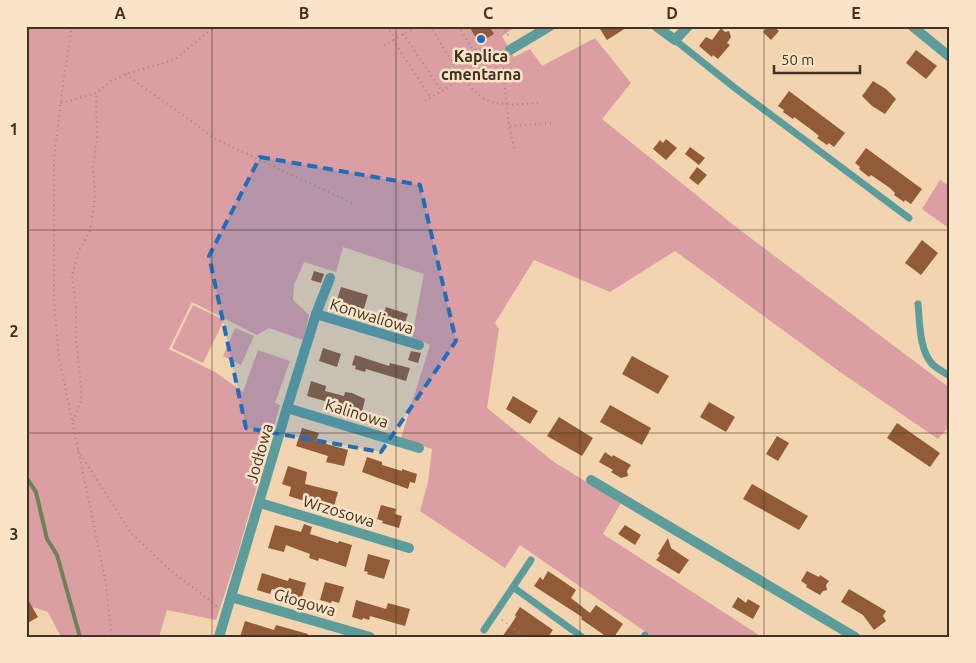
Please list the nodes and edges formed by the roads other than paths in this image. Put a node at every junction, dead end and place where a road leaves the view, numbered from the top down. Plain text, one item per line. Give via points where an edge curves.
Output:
1 (550, 26) edge
2 (656, 26) edge
3 (688, 26) edge
4 (912, 26) edge
5 (675, 40) junction
6 (509, 50) road end
7 (950, 57) edge
8 (909, 218) dead end
9 (330, 278) dead end
10 (918, 304) dead end
11 (316, 314) junction
12 (419, 346) dead end
13 (950, 376) edge
14 (287, 408) junction
15 (419, 448) dead end
16 (591, 480) dead end
17 (260, 503) junction
18 (409, 548) dead end
19 (531, 560) dead end
20 (512, 587) junction
21 (231, 597) junction
22 (484, 630) dead end
23 (219, 637) edge
24 (370, 637) edge
25 (582, 637) edge
26 (854, 637) edge

1 - 6 street
2 - 5 street
3 - 5 street
4 - 7 street
5 - 8 lane
9 - 11 street, Jodłowa
10 - 13 lane via 925,352 934,365
11 - 12 street, Konwaliowa
11 - 14 street, Jodłowa
14 - 15 street, Kalinowa
14 - 17 street, Jodłowa
16 - 26 street
17 - 18 street, Wrzosowa
17 - 21 street, Jodłowa
19 - 20 lane
20 - 22 lane
20 - 25 lane
21 - 23 street, Jodłowa
21 - 24 street, Głogowa

